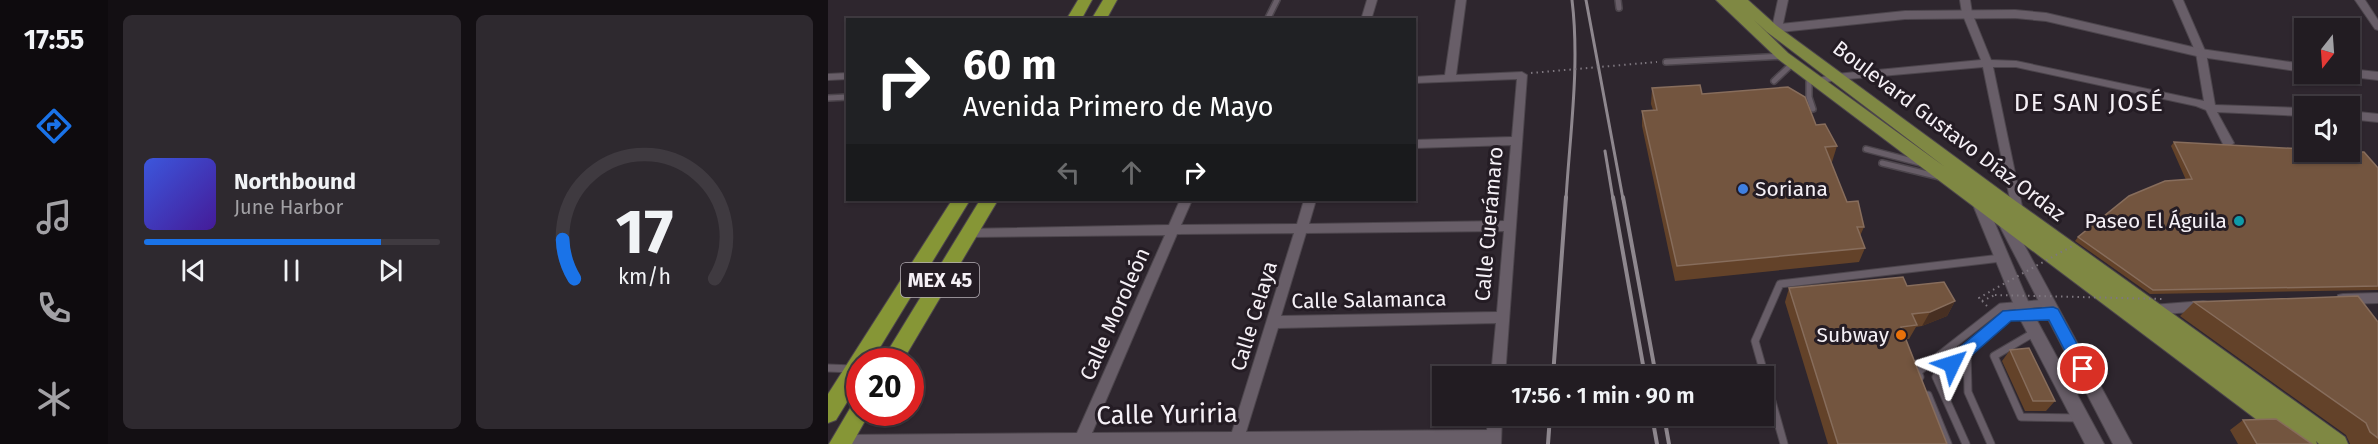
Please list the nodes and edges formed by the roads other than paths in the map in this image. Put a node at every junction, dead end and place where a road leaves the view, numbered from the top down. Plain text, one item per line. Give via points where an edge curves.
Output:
1 (1085, 0) edge
2 (1110, 0) edge
3 (1277, 0) edge
4 (1372, 0) edge
5 (1461, 0) edge
6 (1618, 0) edge
7 (1723, 0) edge
8 (1739, 0) edge
9 (1783, 0) edge
10 (2178, 0) edge
11 (2360, 0) edge
12 (1966, 7) edge
13 (1619, 8) dead end
14 (1074, 18) edge
15 (1099, 18) edge
16 (1268, 18) edge
17 (1367, 18) edge
18 (2378, 27) edge
19 (1774, 28) junction
20 (2201, 53) junction
21 (1788, 59) junction
22 (1666, 62) dead end
23 (1987, 63) junction
24 (2294, 67) edge
25 (2360, 74) edge
26 (846, 76) edge
27 (1836, 76) junction
28 (2378, 76) edge
29 (828, 77) edge
30 (1450, 78) junction
31 (1813, 78) junction
32 (1416, 80) edge
33 (1774, 81) dead end
34 (846, 97) edge
35 (828, 98) edge
36 (2210, 108) junction
37 (1813, 109) dead end
38 (2294, 112) edge
39 (2360, 116) edge
40 (2378, 118) edge
41 (1516, 141) junction
42 (2228, 143) edge
43 (1416, 144) edge
44 (1866, 149) dead end
45 (1882, 163) dead end
46 (1932, 166) junction
47 (1950, 180) junction
48 (1978, 200) junction
49 (960, 201) edge
50 (988, 201) edge
51 (1186, 201) edge
52 (1310, 201) edge
53 (2010, 215) junction
54 (1510, 226) junction
55 (1302, 227) junction
56 (1174, 229) junction
57 (969, 231) junction
58 (2001, 258) junction
59 (2378, 298) edge
60 (2341, 302) edge
61 (2157, 305) junction
62 (2217, 305) edge
63 (2050, 308) junction
64 (2023, 309) junction
65 (1502, 317) junction
66 (1273, 322) junction
67 (2035, 332) junction
68 (869, 348) edge
69 (899, 348) edge
70 (1967, 350) junction
71 (1499, 366) edge
72 (828, 368) edge
73 (846, 369) edge
74 (846, 385) edge
75 (828, 413) edge
76 (2082, 419) junction
77 (851, 426) edge
78 (1495, 426) edge
79 (1237, 441) edge
80 (1400, 441) edge
81 (1494, 441) edge
82 (1081, 442) edge
83 (841, 443) edge
84 (1784, 444) edge
85 (1948, 444) edge
86 (1966, 444) edge
87 (1991, 444) edge
88 (2095, 444) edge
89 (2122, 444) edge
90 (2306, 444) edge
91 (2337, 444) edge

1 - 14 highway
2 - 15 highway
3 - 16 lane
4 - 17 street
5 - 30 street
6 - 13 lane
7 - 21 main road, Boulevard Gustavo Díaz Ordaz
8 - 19 main road, Boulevard Gustavo Díaz Ordaz
9 - 19 street
10 - 20 street
11 - 18 street
12 - 19 street
12 - 20 street via 2046,17
12 - 23 street
19 - 27 main road, Boulevard Gustavo Díaz Ordaz
20 - 24 street
20 - 36 street
21 - 22 lane
21 - 31 main road, Boulevard Gustavo Díaz Ordaz
21 - 33 lane
23 - 27 street
23 - 36 street via 2016,64
23 - 53 street
25 - 28 street
26 - 29 street
27 - 31 street
27 - 53 main road, Boulevard Gustavo Díaz Ordaz via 1997,197
30 - 32 street
30 - 41 street, Calle Cuerámaro via 1526,74
31 - 37 lane via 1809,97
31 - 46 main road, Boulevard Gustavo Díaz Ordaz
34 - 35 lane
36 - 38 street
36 - 42 street
39 - 40 street
41 - 43 street
41 - 54 street, Calle Cuerámaro
44 - 46 lane
45 - 47 lane
46 - 47 main road, Boulevard Gustavo Díaz Ordaz
47 - 48 main road, Boulevard Gustavo Díaz Ordaz
48 - 53 main road, Boulevard Gustavo Díaz Ordaz
48 - 58 street
49 - 68 highway, MEX 45
50 - 57 highway, MEX 45
51 - 56 street, Calle Moroleón
52 - 55 street, Calle Celaya
53 - 61 main road, Boulevard Gustavo Díaz Ordaz
53 - 63 street
53 - 90 main road, Boulevard Gustavo Díaz Ordaz
54 - 55 street
54 - 65 street, Calle Cuerámaro
55 - 56 street
55 - 66 street, Calle Celaya
56 - 57 street
56 - 82 street, Calle Moroleón
57 - 69 highway, MEX 45
58 - 64 street
58 - 84 lane via 1780,284 1755,341
59 - 60 street
61 - 62 street
61 - 91 main road, Boulevard Gustavo Díaz Ordaz
63 - 64 lane
63 - 64 lane
63 - 89 street
64 - 67 street
64 - 70 lane via 2008,315
64 - 85 lane via 2001,307 1918,372
65 - 66 street, Calle Salamanca
65 - 71 street, Calle Cuerámaro
66 - 79 street, Calle Celaya
67 - 76 street
67 - 76 lane via 1994,356 2021,417
70 - 86 lane via 1936,377
70 - 87 lane via 1968,392
72 - 73 lane
74 - 75 highway, MEX 45
76 - 88 street
77 - 83 highway
78 - 81 street
79 - 80 street, Calle Yuriria
79 - 82 street, Calle Yuriria
80 - 81 street, Calle Yuriria
82 - 83 street, Calle Yuriria

